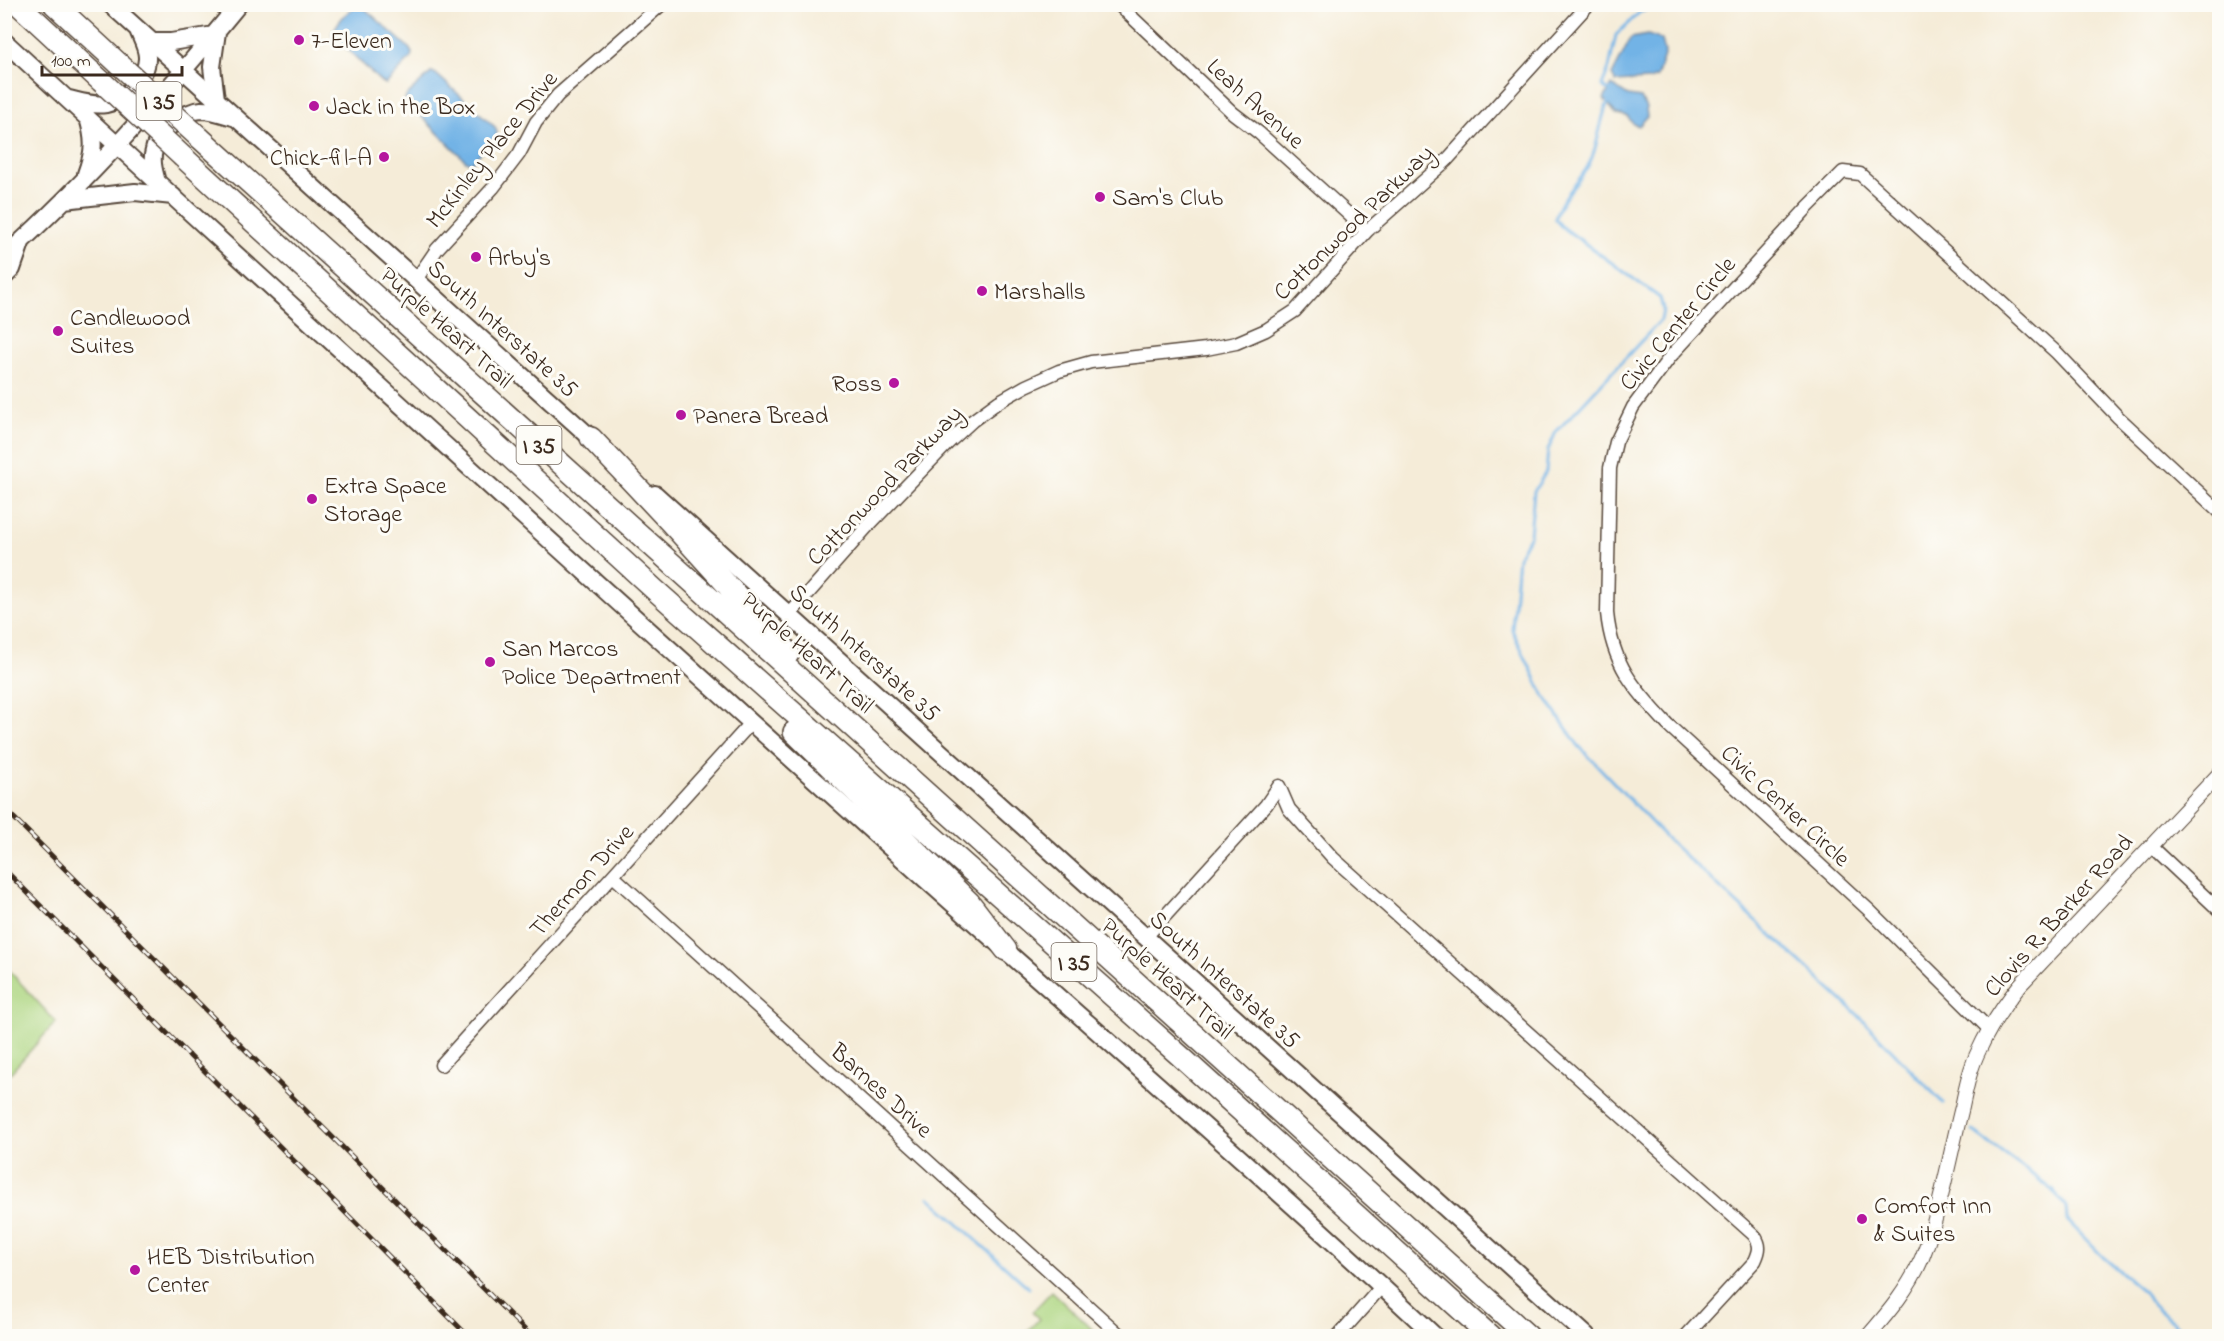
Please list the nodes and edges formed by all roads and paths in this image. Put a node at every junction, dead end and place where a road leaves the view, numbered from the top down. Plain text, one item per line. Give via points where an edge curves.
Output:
1 (18, 4) edge
2 (54, 4) edge
3 (110, 4) edge
4 (239, 4) edge
5 (662, 4) edge
6 (1118, 4) edge
7 (1589, 4) edge
8 (138, 29) junction
9 (216, 33) junction
10 (4, 40) edge
11 (152, 42) junction
12 (185, 70) junction
13 (68, 99) junction
14 (216, 99) junction
15 (88, 117) junction
16 (237, 118) junction
17 (118, 146) junction
18 (85, 178) junction
19 (157, 182) junction
20 (173, 196) junction
21 (64, 200) junction
22 (1367, 231) junction
23 (13, 243) edge
24 (4, 257) edge
25 (4, 278) edge
26 (415, 280) junction
27 (591, 438) junction
28 (2220, 512) edge
29 (655, 590) junction
30 (789, 615) junction
31 (751, 723) junction
32 (879, 750) junction
33 (2220, 773) edge
34 (2151, 846) junction
35 (613, 876) junction
36 (2220, 910) edge
37 (1145, 938) junction
38 (1006, 950) junction
39 (1989, 1029) junction
40 (441, 1065) dead end
41 (1382, 1286) junction
42 (1121, 1336) edge
43 (1338, 1336) edge
44 (1435, 1336) edge
45 (1490, 1336) edge
46 (1528, 1336) edge
47 (1587, 1336) edge
48 (1686, 1336) edge
49 (1868, 1336) edge

1 - 29 highway, Purple Heart Trail / I 35, bridge
2 - 32 highway, Purple Heart Trail / I 35, bridge
3 - 8 main road, South Interstate 35
4 - 9 main road
5 - 26 street, McKinley Place Drive via 545,108 519,154
6 - 22 street, Leah Avenue via 1233,113
7 - 22 street, Cottonwood Parkway via 1446,161
8 - 11 main road, South Interstate 35
8 - 13 main road via 147,57 145,69 124,96 109,104 95,105
9 - 11 main road
9 - 12 main road
9 - 14 main road via 212,67
10 - 13 main road
11 - 12 main road, South Interstate 35
12 - 14 main road, South Interstate 35
12 - 17 main road
13 - 15 main road
14 - 16 main road, South Interstate 35
15 - 17 main road
15 - 18 main road via 93,155
16 - 19 main road via 202,110 185,113 171,124 154,147 152,163
16 - 26 main road, South Interstate 35
17 - 18 main road
17 - 19 main road
18 - 21 main road
19 - 20 main road
20 - 21 main road via 135,192
20 - 31 main road
21 - 23 main road
22 - 30 street, Cottonwood Parkway via 1295,311 1266,330 1206,350 1091,362 1059,371 998,402 948,443
23 - 24 main road
23 - 25 main road via 12,269
26 - 27 main road, South Interstate 35
27 - 30 main road, South Interstate 35
27 - 32 highway
28 - 39 street, Civic Center Circle via 2118,417 2057,353 1887,197 1860,174 1843,172 1670,357 1633,407 1616,442 1609,486 1607,613 1609,635 1620,667 1668,725 1871,912
29 - 38 highway via 692,632 969,902
29 - 45 highway, Purple Heart Trail / I 35
30 - 37 main road, South Interstate 35
31 - 35 street, Thermon Drive
31 - 38 main road
32 - 46 highway, Purple Heart Trail / I 35
33 - 34 street, Clovis R. Barker Road
34 - 36 street
34 - 39 street, Clovis R. Barker Road via 2020,985
35 - 40 street, Thermon Drive
35 - 42 street, Barnes Drive
37 - 47 main road, South Interstate 35
37 - 48 street via 1279,786 1289,809 1333,858 1760,1242 1755,1261
38 - 41 main road
39 - 49 street, Clovis R. Barker Road via 1969,1080 1922,1258 1891,1310
41 - 43 street
41 - 44 main road

